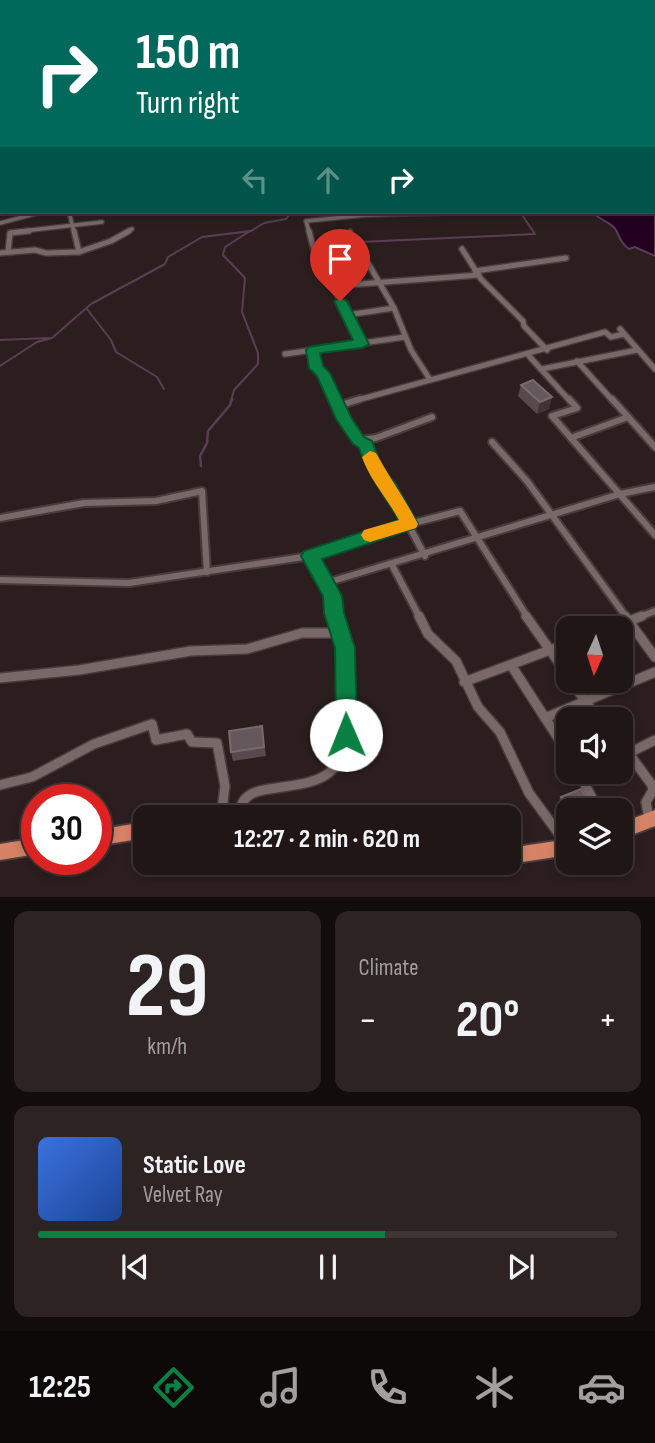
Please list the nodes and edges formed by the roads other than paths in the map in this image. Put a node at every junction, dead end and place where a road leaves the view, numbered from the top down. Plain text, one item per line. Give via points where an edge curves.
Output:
1 (37, 214) edge
2 (70, 214) edge
3 (406, 214) edge
4 (102, 222) dead end
5 (0, 223) edge
6 (75, 225) junction
7 (132, 229) dead end
8 (350, 232) dead end
9 (462, 248) dead end
10 (79, 252) junction
11 (0, 253) edge
12 (8, 253) junction
13 (566, 258) dead end
14 (477, 273) junction
15 (379, 282) junction
16 (333, 286) junction
17 (394, 308) junction
18 (347, 315) junction
19 (405, 337) junction
20 (362, 344) junction
21 (313, 350) junction
22 (547, 350) junction
23 (637, 350) junction
24 (285, 354) dead end
25 (529, 356) junction
26 (577, 361) junction
27 (542, 369) junction
28 (655, 369) edge
29 (429, 378) junction
30 (338, 406) junction
31 (432, 417) dead end
32 (628, 417) junction
33 (570, 438) junction
34 (359, 440) junction
35 (492, 442) dead end
36 (655, 447) edge
37 (655, 488) edge
38 (620, 494) junction
39 (550, 515) junction
40 (0, 519) edge
41 (410, 524) junction
42 (655, 534) edge
43 (478, 538) junction
44 (310, 556) junction
45 (425, 556) junction
46 (392, 565) junction
47 (207, 572) junction
48 (0, 580) edge
49 (326, 583) junction
50 (655, 611) edge
51 (625, 616) edge
52 (634, 619) edge
53 (634, 628) edge
54 (340, 633) junction
55 (556, 647) edge
56 (551, 649) junction
57 (556, 657) edge
58 (655, 657) edge
59 (511, 665) junction
60 (655, 672) edge
61 (0, 678) edge
62 (464, 682) junction
63 (579, 693) edge
64 (584, 700) junction
65 (589, 707) edge
66 (545, 718) junction
67 (556, 735) edge
68 (655, 740) edge
69 (633, 751) edge
70 (633, 759) edge
71 (0, 785) edge
72 (223, 805) edge
73 (241, 805) edge
74 (652, 819) edge
75 (633, 826) edge
76 (556, 829) edge
77 (133, 832) edge
78 (112, 835) edge
79 (21, 849) edge
80 (556, 849) edge
81 (0, 852) edge
82 (521, 854) edge

1 - 5 street
2 - 6 street
3 - 16 street via 306,221 317,262
4 - 6 street
6 - 10 street
6 - 12 street via 10,233
7 - 10 street
8 - 15 street
9 - 14 street
10 - 12 street
11 - 12 street
13 - 14 street
14 - 15 street
14 - 22 street
15 - 16 street
15 - 17 street
16 - 18 street
17 - 18 street
17 - 19 street
18 - 20 street
19 - 20 street
19 - 29 street
20 - 21 street
21 - 24 street
21 - 30 street via 316,368 323,373
22 - 23 street via 622,331
22 - 25 street
23 - 26 street
23 - 28 street
25 - 27 street
25 - 29 street
26 - 27 street
26 - 32 street
27 - 33 street via 577,408 552,416
29 - 30 street
30 - 34 street
31 - 34 street
32 - 33 street
32 - 36 street
33 - 38 street
34 - 41 street
35 - 39 street
37 - 38 street
38 - 39 street
38 - 42 street
39 - 43 street
39 - 51 street
40 - 47 street via 85,503 156,501 202,491
41 - 43 street via 460,511
41 - 44 street
41 - 45 street
43 - 45 street
43 - 56 street
44 - 47 street
44 - 49 street
45 - 46 street
46 - 49 street
46 - 62 street via 428,634 456,662
47 - 48 street via 129,583
49 - 54 street
50 - 52 street
53 - 58 street
54 - 61 street via 302,634 247,649 191,652
54 - 73 street via 345,648 346,735 337,766 313,780 260,790
55 - 56 street
56 - 57 street
56 - 59 street
59 - 62 street
59 - 66 street
60 - 64 street
62 - 76 street via 500,732 529,793
63 - 64 street
64 - 65 street
64 - 66 street
66 - 67 street
68 - 69 street
70 - 74 street via 652,785 646,802
71 - 72 street via 32,777 94,744 152,724 156,740 187,734 192,742 217,743 225,786
74 - 75 highway
77 - 78 highway
79 - 81 highway
80 - 82 highway

